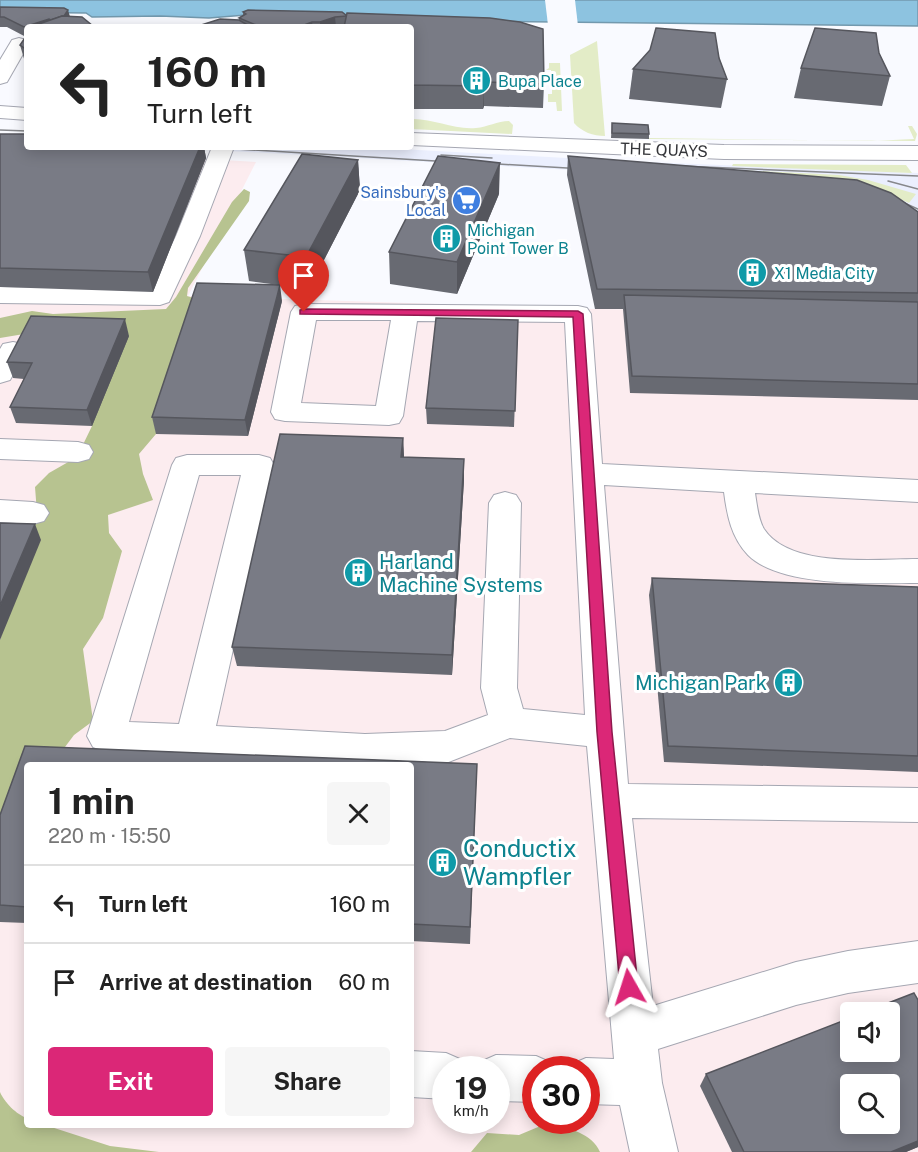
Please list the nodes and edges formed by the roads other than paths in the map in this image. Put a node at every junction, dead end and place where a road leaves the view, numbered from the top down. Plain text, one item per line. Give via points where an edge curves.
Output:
1 (19, 44) edge
2 (0, 78) edge
3 (0, 112) edge
4 (24, 114) edge
5 (414, 139) edge
6 (222, 150) edge
7 (918, 153) edge
8 (0, 295) edge
9 (405, 313) junction
10 (13, 350) edge
11 (0, 374) edge
12 (0, 448) edge
13 (78, 452) dead end
14 (588, 474) junction
15 (738, 482) junction
16 (918, 491) edge
17 (505, 503) dead end
18 (0, 511) edge
19 (33, 513) dead end
20 (918, 571) edge
21 (509, 723) junction
22 (604, 732) junction
23 (194, 741) junction
24 (612, 801) junction
25 (918, 805) edge
26 (918, 962) edge
27 (634, 1034) junction
28 (414, 1074) edge
29 (432, 1075) edge
30 (600, 1082) edge
31 (639, 1083) junction
32 (654, 1152) edge

1 - 2 street
3 - 4 street
5 - 7 street, THE QUAYS via 724,152
6 - 8 street via 160,297
9 - 9 street via 304,312 285,412 389,416
9 - 14 street via 578,314
10 - 11 street
12 - 13 street
14 - 15 street
14 - 22 street
15 - 16 street
15 - 20 street via 748,532 760,549 775,558 836,569
17 - 21 street via 499,688
18 - 19 street
21 - 22 street
21 - 23 street via 446,747 365,750
22 - 24 street
23 - 23 street via 106,736 187,465 259,465
24 - 25 street
24 - 27 street
26 - 27 street via 855,969 777,988
27 - 31 street
28 - 29 street
30 - 31 street
31 - 32 street

